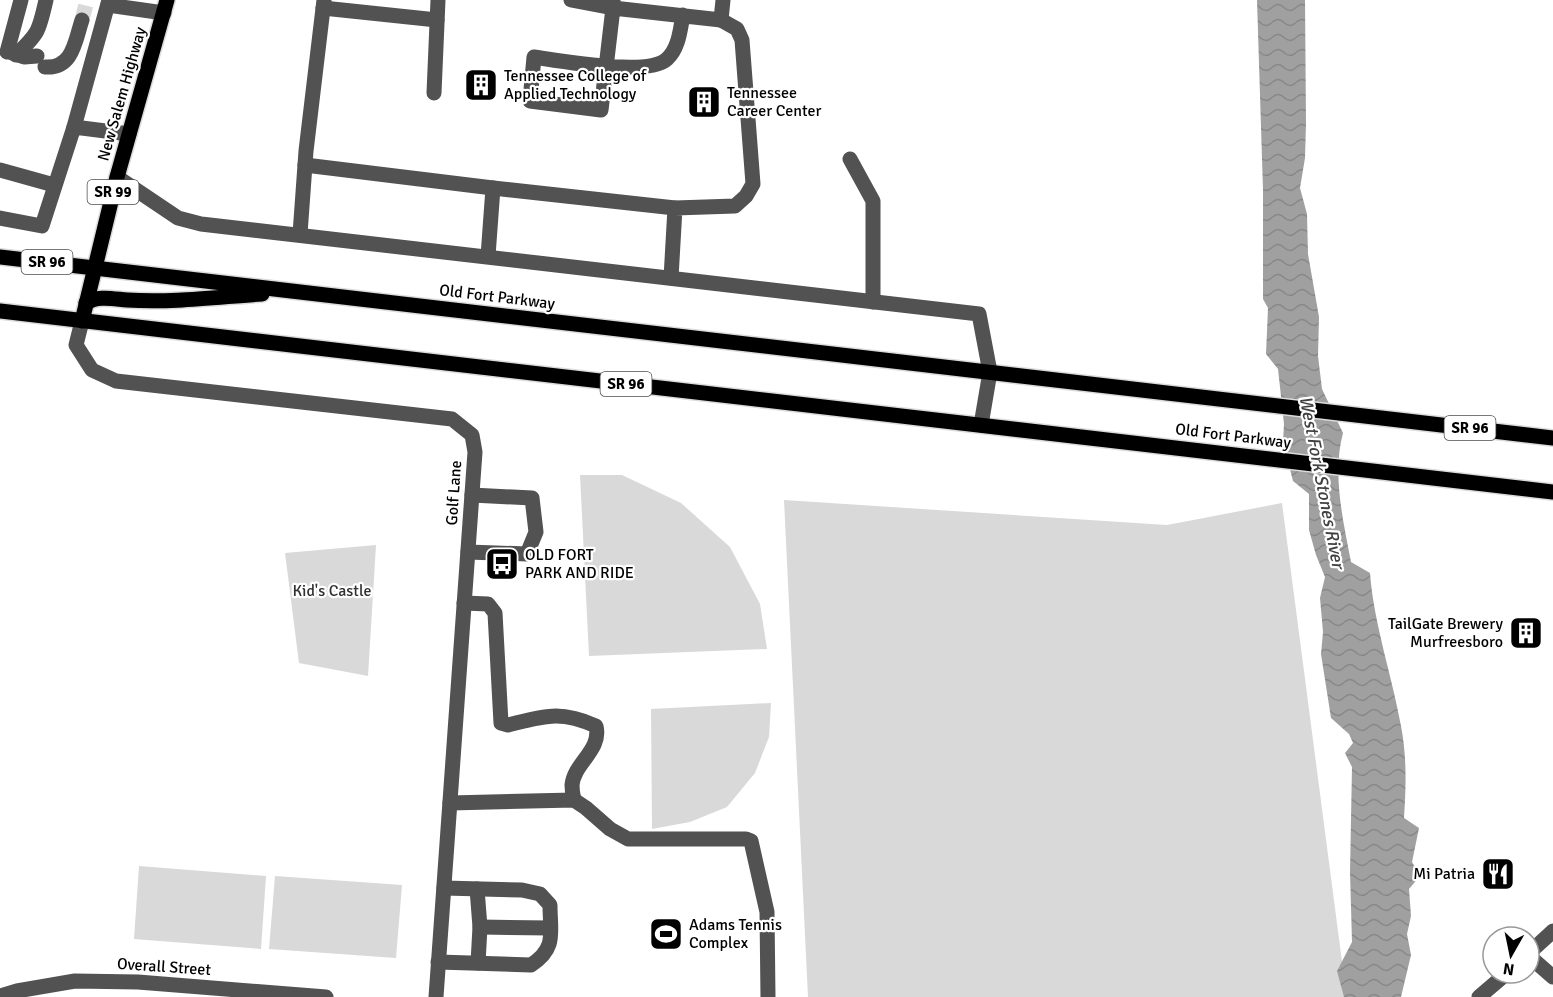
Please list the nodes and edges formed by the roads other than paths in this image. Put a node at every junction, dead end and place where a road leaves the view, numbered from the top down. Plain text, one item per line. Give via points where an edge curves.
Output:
1 (21, 0) edge
2 (46, 0) edge
3 (438, 0) edge
4 (571, 0) edge
5 (723, 0) edge
6 (109, 3) edge
7 (324, 4) edge
8 (613, 4) edge
9 (166, 7) edge
10 (682, 15) junction
11 (82, 20) tunnel mouth
12 (437, 20) junction
13 (721, 20) junction
14 (30, 58) edge
15 (608, 67) junction
16 (434, 93) dead end
17 (74, 127) junction
18 (129, 134) junction
19 (850, 159) dead end
20 (305, 165) junction
21 (0, 170) edge
22 (117, 177) junction
23 (54, 185) junction
24 (494, 188) junction
25 (675, 208) junction
26 (0, 218) edge
27 (300, 234) junction
28 (488, 256) junction
29 (0, 257) edge
30 (94, 268) junction
31 (671, 278) junction
32 (297, 292) junction
33 (873, 302) junction
34 (86, 303) junction
35 (0, 311) edge
36 (82, 321) junction
37 (990, 372) junction
38 (981, 425) junction
39 (1553, 438) edge
40 (1553, 492) edge
41 (472, 495) junction
42 (468, 552) junction
43 (464, 603) junction
44 (574, 800) junction
45 (450, 803) junction
46 (444, 888) junction
47 (477, 889) junction
48 (480, 927) junction
49 (550, 928) junction
50 (1553, 931) edge
51 (1541, 942) edge
52 (438, 962) junction
53 (478, 963) junction
54 (1541, 966) edge
55 (1553, 977) edge
56 (1493, 985) edge
57 (0, 996) edge
58 (326, 997) edge
59 (436, 997) edge
60 (768, 997) edge
61 (1479, 997) edge

1 - 14 street
2 - 14 street
3 - 12 street
4 - 8 street
5 - 13 street
6 - 9 street
6 - 17 street
7 - 12 street
7 - 20 street
8 - 10 street
8 - 15 street
9 - 18 main road, New Salem Highway / SR 99
10 - 13 street
10 - 15 street via 676,46 666,60 649,67
11 - 14 street via 70,58
12 - 16 street
13 - 25 street via 737,29 742,40 753,184 735,207
15 - 15 street via 601,110 530,101 534,57
17 - 18 street
17 - 23 street
18 - 22 main road, New Salem Highway / SR 99
19 - 33 street via 873,201
20 - 24 street
20 - 27 street
21 - 23 street
22 - 27 street via 178,218
22 - 30 main road, New Salem Highway / SR 99
23 - 26 street via 42,226
24 - 25 street
24 - 28 street
25 - 31 street
27 - 28 street
28 - 31 street
29 - 30 main road, Old Fort Parkway / SR 96
30 - 32 main road, Old Fort Parkway / SR 96
30 - 34 main road, SR 99
31 - 33 street
32 - 34 main road via 168,301 104,298
32 - 37 main road, Old Fort Parkway / SR 96
33 - 37 street via 979,314
34 - 36 main road, SR 99
35 - 36 main road, Old Fort Parkway / SR 96
36 - 38 main road, Old Fort Parkway / SR 96
36 - 41 street, Golf Lane via 76,345 92,370 116,381 452,419 472,435
37 - 38 street
37 - 39 main road, Old Fort Parkway / SR 96
38 - 40 main road, Old Fort Parkway / SR 96
41 - 42 street, Golf Lane
41 - 42 street via 532,498 536,532 527,554
42 - 43 street, Golf Lane
43 - 44 street via 488,604 495,613 501,723 554,716 576,717 596,726 595,745 572,784
43 - 45 street, Golf Lane
44 - 45 street
44 - 60 street via 628,839 752,841 767,912
45 - 46 street, Golf Lane
46 - 47 street
46 - 52 street, Golf Lane
47 - 48 street
47 - 49 street via 540,894 550,905
48 - 49 street
48 - 53 street
49 - 53 street via 550,945 543,957 531,965
50 - 51 street
52 - 53 street
52 - 59 street, Golf Lane
54 - 55 street
56 - 61 street
57 - 58 street, Overall Street via 75,981 138,982

